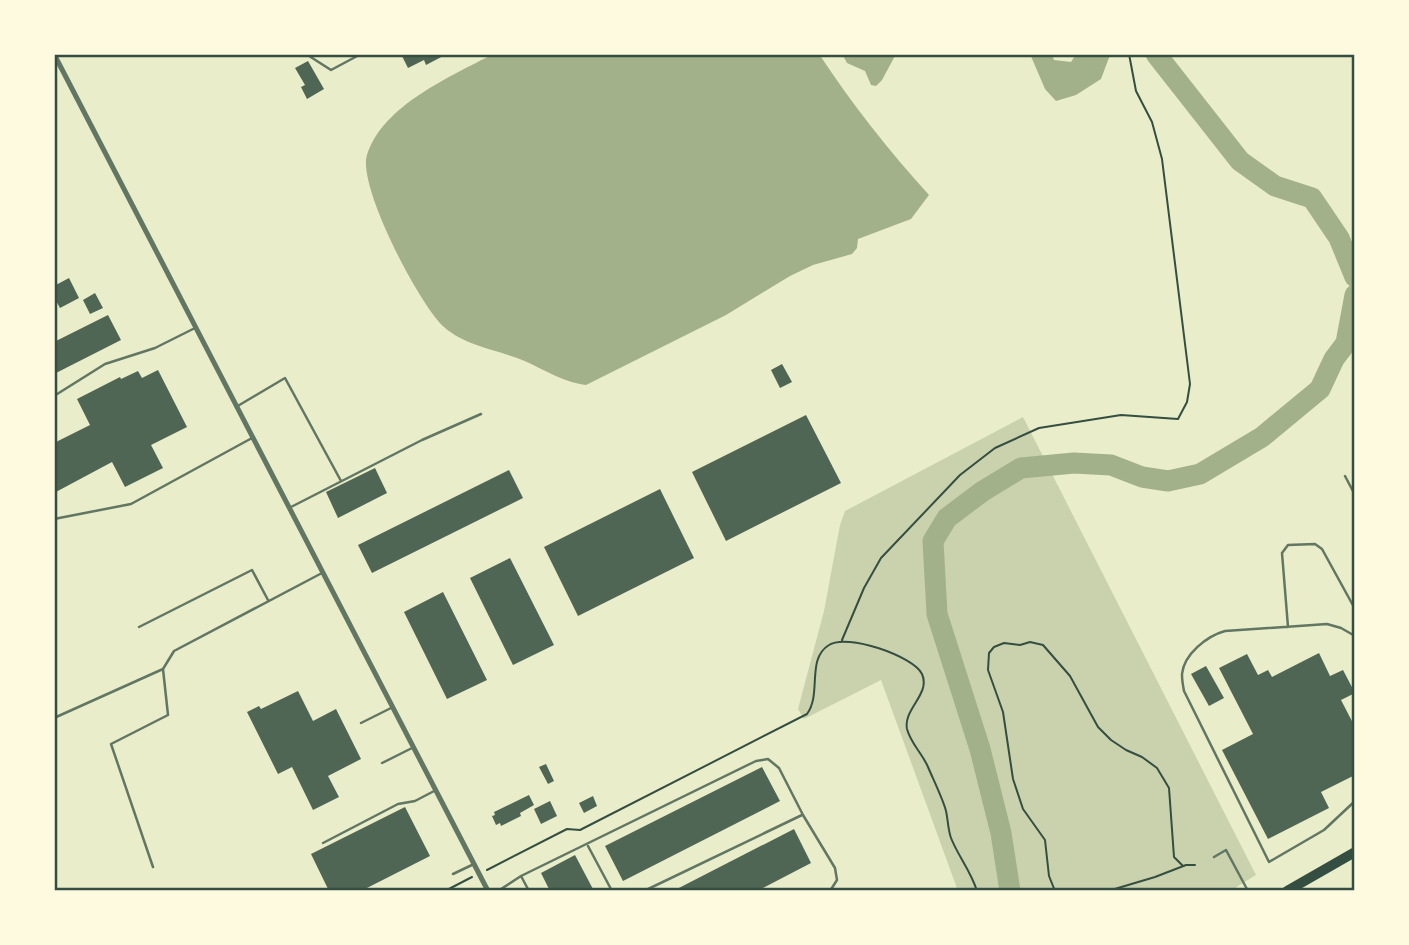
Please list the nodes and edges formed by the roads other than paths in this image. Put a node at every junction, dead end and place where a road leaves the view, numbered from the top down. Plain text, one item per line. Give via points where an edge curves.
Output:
1 (54, 54) edge
2 (306, 54) edge
3 (361, 54) edge
4 (195, 328) junction
5 (54, 396) edge
6 (236, 407) junction
7 (481, 414) dead end
8 (252, 438) junction
9 (1345, 476) dead end
10 (341, 481) junction
11 (1355, 495) edge
12 (288, 508) junction
13 (54, 519) edge
14 (322, 573) junction
15 (268, 600) junction
16 (1354, 607) edge
17 (139, 627) dead end
18 (1288, 627) junction
19 (1355, 629) edge
20 (1354, 635) edge
21 (163, 669) junction
22 (393, 707) junction
23 (54, 718) edge
24 (361, 723) dead end
25 (414, 747) junction
26 (382, 763) dead end
27 (436, 790) junction
28 (1355, 801) edge
29 (803, 815) junction
30 (323, 843) dead end
31 (588, 846) junction
32 (1355, 852) edge
33 (1214, 857) dead end
34 (474, 863) junction
35 (153, 867) dead end
36 (453, 874) dead end
37 (522, 876) junction
38 (488, 891) edge
39 (498, 891) edge
40 (529, 891) edge
41 (612, 891) edge
42 (644, 891) edge
43 (830, 891) edge
44 (1248, 891) edge
45 (1287, 891) edge

1 - 4 street
2 - 3 lane via 331,70
4 - 5 lane via 155,348 105,364
4 - 6 street
6 - 8 street
6 - 10 lane via 285,378
7 - 10 lane
8 - 12 street
8 - 13 lane via 125,506
9 - 11 lane
10 - 12 lane
12 - 14 street
14 - 15 lane
14 - 22 street
15 - 17 lane via 252,570
15 - 21 lane via 174,651
16 - 18 lane via 1322,549 1315,544 1288,545 1282,553
18 - 20 lane via 1327,624
18 - 28 lane via 1214,634 1191,655 1182,671 1184,691 1269,862 1324,830
19 - 20 lane
21 - 23 lane
21 - 35 lane via 168,715 111,744
22 - 24 lane
22 - 25 street
25 - 26 lane
25 - 27 street
27 - 30 lane
27 - 34 street
29 - 31 lane via 779,768 768,759
29 - 42 lane
29 - 43 lane via 835,868 837,880
31 - 37 lane
31 - 41 lane
32 - 45 highway
33 - 44 lane via 1226,850
34 - 36 lane
34 - 38 street
37 - 39 lane
37 - 40 lane

